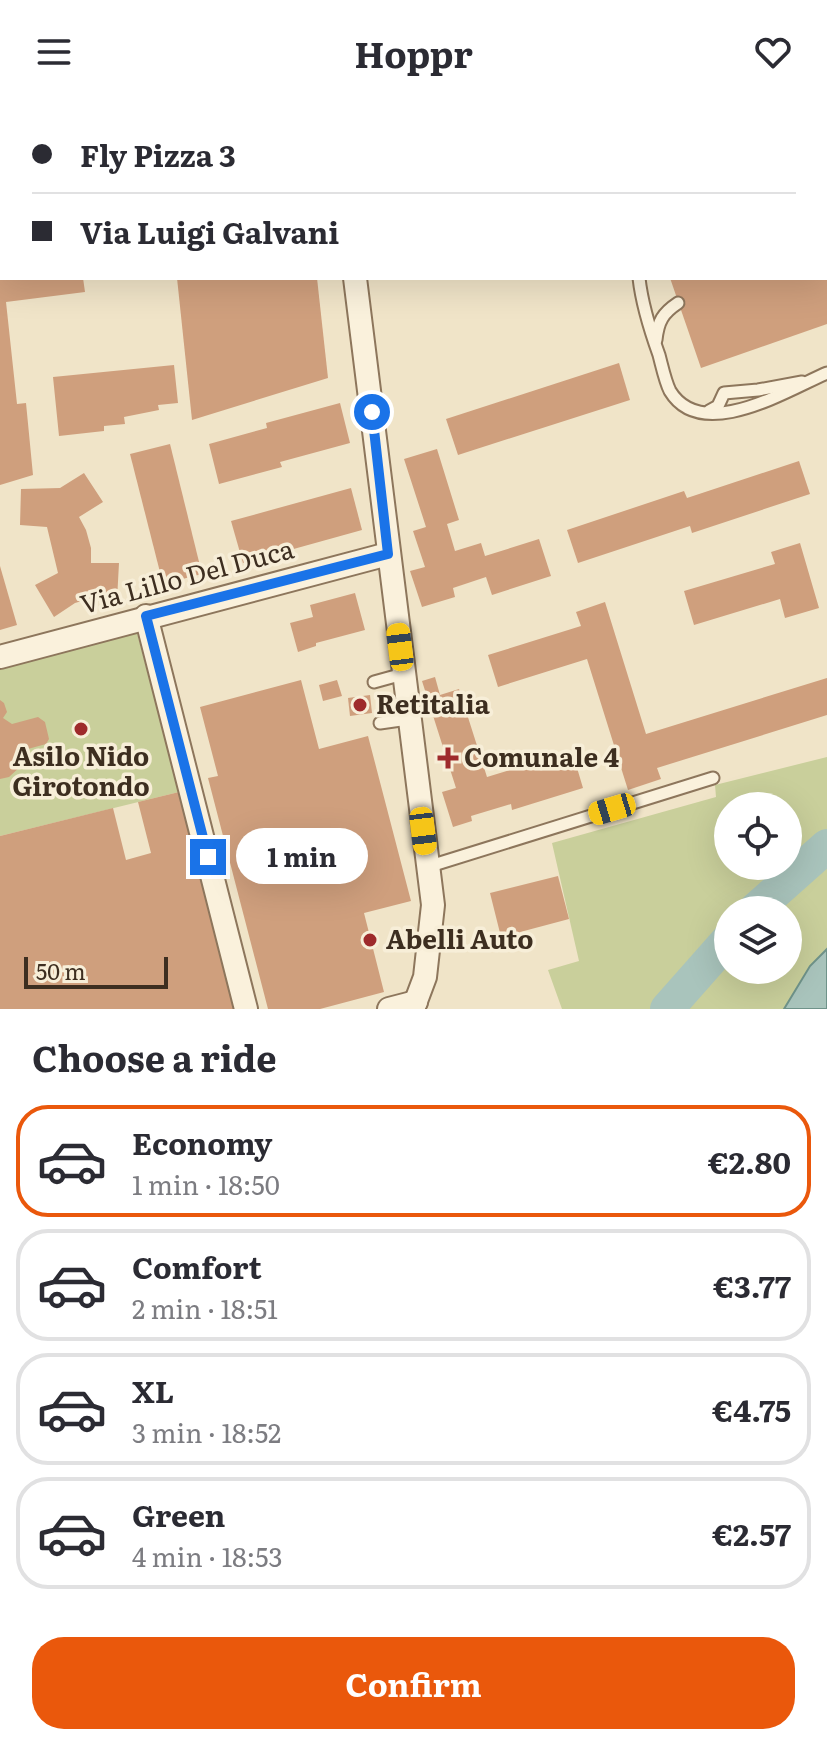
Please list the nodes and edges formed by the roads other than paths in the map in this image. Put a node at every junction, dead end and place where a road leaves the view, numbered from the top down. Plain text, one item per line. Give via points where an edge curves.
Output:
1 (355, 280) edge
2 (639, 280) edge
3 (678, 303) dead end
4 (655, 344) junction
5 (827, 373) edge
6 (813, 379) junction
7 (705, 413) junction
8 (388, 554) junction
9 (146, 616) junction
10 (0, 657) edge
11 (403, 674) junction
12 (374, 682) dead end
13 (408, 719) junction
14 (380, 723) dead end
15 (713, 778) dead end
16 (427, 867) junction
17 (415, 1006) edge
18 (246, 1009) edge
19 (389, 1009) edge

1 - 8 street
2 - 4 lane
3 - 4 lane via 658,323
4 - 7 lane via 671,391 693,410
5 - 6 lane
6 - 7 lane via 765,402
6 - 7 lane via 724,393 718,406
8 - 9 street, Via Lillo Del Duca
8 - 11 street
9 - 10 street, Via Lillo Del Duca
9 - 18 street
11 - 12 lane
11 - 13 street
13 - 14 lane
13 - 16 street
15 - 16 lane
16 - 17 street via 433,905 430,944
17 - 19 street

